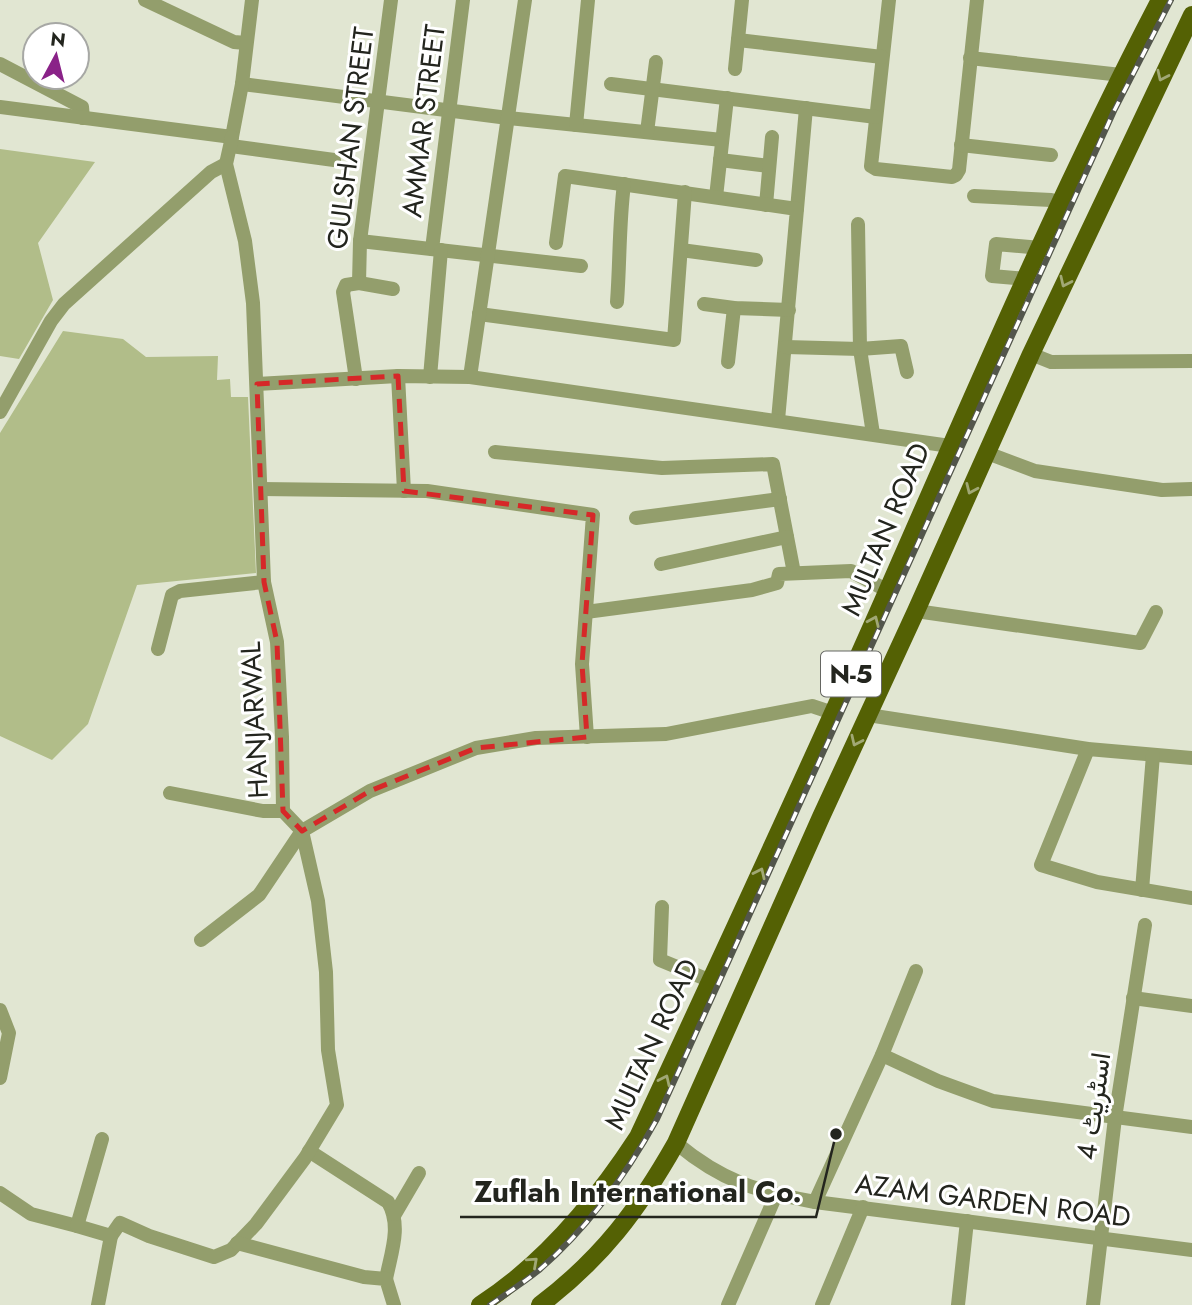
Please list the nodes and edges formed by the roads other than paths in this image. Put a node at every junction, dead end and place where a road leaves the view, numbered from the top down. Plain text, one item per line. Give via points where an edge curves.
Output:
1 (145, 0) edge
2 (252, 0) edge
3 (391, 0) edge
4 (463, 0) edge
5 (525, 0) edge
6 (588, 0) edge
7 (742, 0) edge
8 (889, 0) edge
9 (977, 0) edge
10 (1160, 0) edge
11 (1192, 15) edge
12 (738, 40) junction
13 (246, 43) junction
14 (882, 57) junction
15 (970, 58) junction
16 (656, 62) dead end
17 (0, 64) edge
18 (735, 69) dead end
19 (1121, 75) junction
20 (242, 84) junction
21 (611, 84) dead end
22 (653, 89) junction
23 (727, 98) junction
24 (379, 102) junction
25 (0, 107) edge
26 (806, 108) junction
27 (449, 110) junction
28 (876, 117) junction
29 (83, 118) junction
30 (508, 118) junction
31 (576, 125) junction
32 (648, 132) junction
33 (772, 137) dead end
34 (723, 140) junction
35 (231, 142) junction
36 (961, 145) junction
37 (1051, 155) dead end
38 (334, 159) dead end
39 (720, 160) junction
40 (226, 164) junction
41 (769, 166) junction
42 (624, 184) junction
43 (685, 192) junction
44 (974, 196) dead end
45 (716, 197) junction
46 (1060, 203) junction
47 (766, 205) junction
48 (797, 209) junction
49 (858, 224) dead end
50 (360, 241) junction
51 (556, 243) dead end
52 (1041, 248) junction
53 (437, 250) junction
54 (681, 250) junction
55 (487, 256) junction
56 (756, 260) dead end
57 (581, 266) dead end
58 (1027, 279) junction
59 (359, 283) junction
60 (393, 289) dead end
61 (617, 302) dead end
62 (704, 304) dead end
63 (733, 308) junction
64 (789, 310) junction
65 (479, 314) junction
66 (786, 347) junction
67 (860, 349) junction
68 (1031, 354) junction
69 (1192, 361) edge
70 (729, 362) dead end
71 (907, 372) dead end
72 (398, 376) junction
73 (429, 377) junction
74 (470, 377) junction
75 (356, 379) junction
76 (257, 384) junction
77 (0, 412) edge
78 (779, 420) junction
79 (873, 434) junction
80 (950, 446) junction
81 (495, 452) dead end
82 (987, 453) junction
83 (261, 489) junction
84 (1192, 489) edge
85 (404, 491) junction
86 (780, 499) junction
87 (636, 518) dead end
88 (787, 537) junction
89 (662, 564) dead end
90 (794, 573) junction
91 (264, 582) junction
92 (888, 591) junction
93 (586, 611) junction
94 (916, 611) junction
95 (1156, 612) dead end
96 (158, 649) dead end
97 (833, 713) junction
98 (868, 715) junction
99 (587, 737) junction
100 (1088, 749) junction
101 (1153, 755) junction
102 (1192, 758) edge
103 (170, 793) dead end
104 (792, 804) junction
105 (282, 811) junction
106 (821, 817) junction
107 (302, 831) junction
108 (1142, 890) junction
109 (1192, 898) edge
110 (662, 907) dead end
111 (1145, 925) dead end
112 (201, 940) dead end
113 (916, 971) dead end
114 (710, 981) junction
115 (1133, 998) junction
116 (1192, 1006) edge
117 (0, 1010) edge
118 (882, 1055) junction
119 (0, 1078) edge
120 (1115, 1118) junction
121 (1192, 1127) edge
122 (102, 1139) dead end
123 (676, 1143) junction
124 (309, 1151) junction
125 (419, 1173) dead end
126 (0, 1193) edge
127 (776, 1195) junction
128 (815, 1202) junction
129 (863, 1207) junction
130 (395, 1214) junction
131 (967, 1221) junction
132 (77, 1226) junction
133 (111, 1236) junction
134 (1101, 1238) junction
135 (237, 1243) junction
136 (1192, 1250) edge
137 (386, 1279) junction
138 (98, 1305) edge
139 (394, 1305) edge
140 (480, 1305) edge
141 (540, 1305) edge
142 (728, 1305) edge
143 (822, 1305) edge
144 (958, 1305) edge
145 (1093, 1305) edge

1 - 13 street via 234,42
2 - 13 street, HANJARWAL
3 - 24 street, GULSHAN STREET
4 - 27 street, AMMAR STREET
5 - 30 street
6 - 31 street
7 - 12 street
8 - 14 street
9 - 15 street
10 - 19 main road, MULTAN ROAD / N-5
11 -> 68 main road, N-5
12 - 14 street
12 - 18 street
13 - 20 street, HANJARWAL
14 - 28 street
15 - 19 street
15 - 36 street
16 - 22 street
17 - 29 street via 82,107
19 - 46 main road, MULTAN ROAD / N-5
20 - 24 street
20 - 35 street, HANJARWAL
21 - 22 street
22 - 23 street
22 - 32 street
23 - 26 street
23 - 34 street
24 - 27 street
24 - 50 street, GULSHAN STREET
25 - 29 street
26 - 28 street
26 - 48 street
27 - 30 street
27 - 53 street, AMMAR STREET
28 - 36 street via 870,161 876,169 952,177 959,170
29 - 35 street
30 - 31 street
30 - 55 street
31 - 32 street
32 - 34 street
33 - 41 street
34 - 39 street
35 - 38 street
35 - 40 street, HANJARWAL
36 - 37 street
39 - 41 street
39 - 45 street
40 - 76 street, HANJARWAL via 245,241
40 - 77 street via 211,172 64,304
41 - 47 street
42 - 43 street
42 - 51 street via 565,176
42 - 61 street
43 - 45 street
43 - 54 street
44 - 46 street
45 - 47 street
46 - 52 main road, MULTAN ROAD / N-5
47 - 48 street
48 - 64 street
49 - 67 street
50 - 53 street
50 - 59 street, GULSHAN STREET
52 - 58 main road, MULTAN ROAD / N-5
52 - 58 street via 996,244 992,276
53 - 55 street
53 - 73 street, AMMAR STREET
54 - 56 street
54 - 65 street via 674,340
55 - 57 street
55 - 65 street
58 - 80 main road, MULTAN ROAD / N-5
59 - 60 street
59 - 75 street via 346,285 343,292
62 - 63 street
63 - 64 street
63 - 70 street
64 - 66 street
65 - 74 street
66 - 67 street
66 - 78 street
67 - 71 street via 901,346
67 - 79 street
68 - 69 street via 1051,362
68 - 82 main road, N-5
72 - 73 street
72 - 75 street
72 - 85 street
73 - 74 street
74 - 78 street
75 - 76 street
76 - 83 street, HANJARWAL
78 - 79 street
79 - 80 street
80 - 92 main road, MULTAN ROAD / N-5
81 - 86 street via 662,468 773,464
82 - 84 street via 1035,471 1163,490
82 -> 94 main road, N-5
83 - 85 street
83 - 91 street, HANJARWAL
85 - 93 street via 593,515
86 - 87 street
86 - 88 street
88 - 89 street
88 - 90 street
90 - 92 street via 851,571
90 - 93 street via 779,574 777,583 752,590
91 - 96 street via 172,595
91 - 105 street, HANJARWAL via 277,642
97 -> 92 main road, MULTAN ROAD / N-5
93 - 99 street via 582,664
94 - 95 street via 1140,643
94 - 98 main road, N-5
97 - 99 street via 812,706 666,734
97 - 104 main road, MULTAN ROAD / N-5
98 - 100 street
98 -> 106 main road, N-5
99 - 107 street via 536,738 476,748 370,791
100 - 101 street
100 - 108 street via 1041,865
101 - 102 street
101 - 108 street
103 - 105 street
104 - 106 main road
114 -> 104 main road, MULTAN ROAD / N-5
105 - 107 street, HANJARWAL
106 - 123 main road, N-5
107 - 112 street via 259,895
107 - 124 street via 318,901 328,1050 337,1105
108 - 109 street
110 - 114 street via 660,960
111 - 115 street, اسٹریٹ 4
113 - 118 street
140 -> 114 main road, MULTAN ROAD / N-5 via 534,1261 610,1181 638,1137
115 - 116 street
115 - 120 street, اسٹریٹ 4
117 - 119 street via 9,1033
118 - 120 street via 993,1101
118 - 128 street
120 - 121 street
120 - 134 street, اسٹریٹ 4
122 - 132 street
123 - 127 street, AZAM GARDEN ROAD via 726,1178
123 - 141 main road, N-5 via 617,1234
124 - 130 street via 388,1202
124 - 135 street
125 - 130 street
126 - 132 street via 31,1214
127 - 128 street, AZAM GARDEN ROAD
127 - 142 street
128 - 129 street, AZAM GARDEN ROAD
129 - 131 street, AZAM GARDEN ROAD
129 - 143 street
130 - 137 street
131 - 134 street, AZAM GARDEN ROAD
131 - 144 street
132 - 133 street
133 - 135 street via 120,1223 214,1257
133 - 138 street
134 - 136 street, AZAM GARDEN ROAD
134 - 145 street, اسٹریٹ 4
135 - 137 street
137 - 139 street

